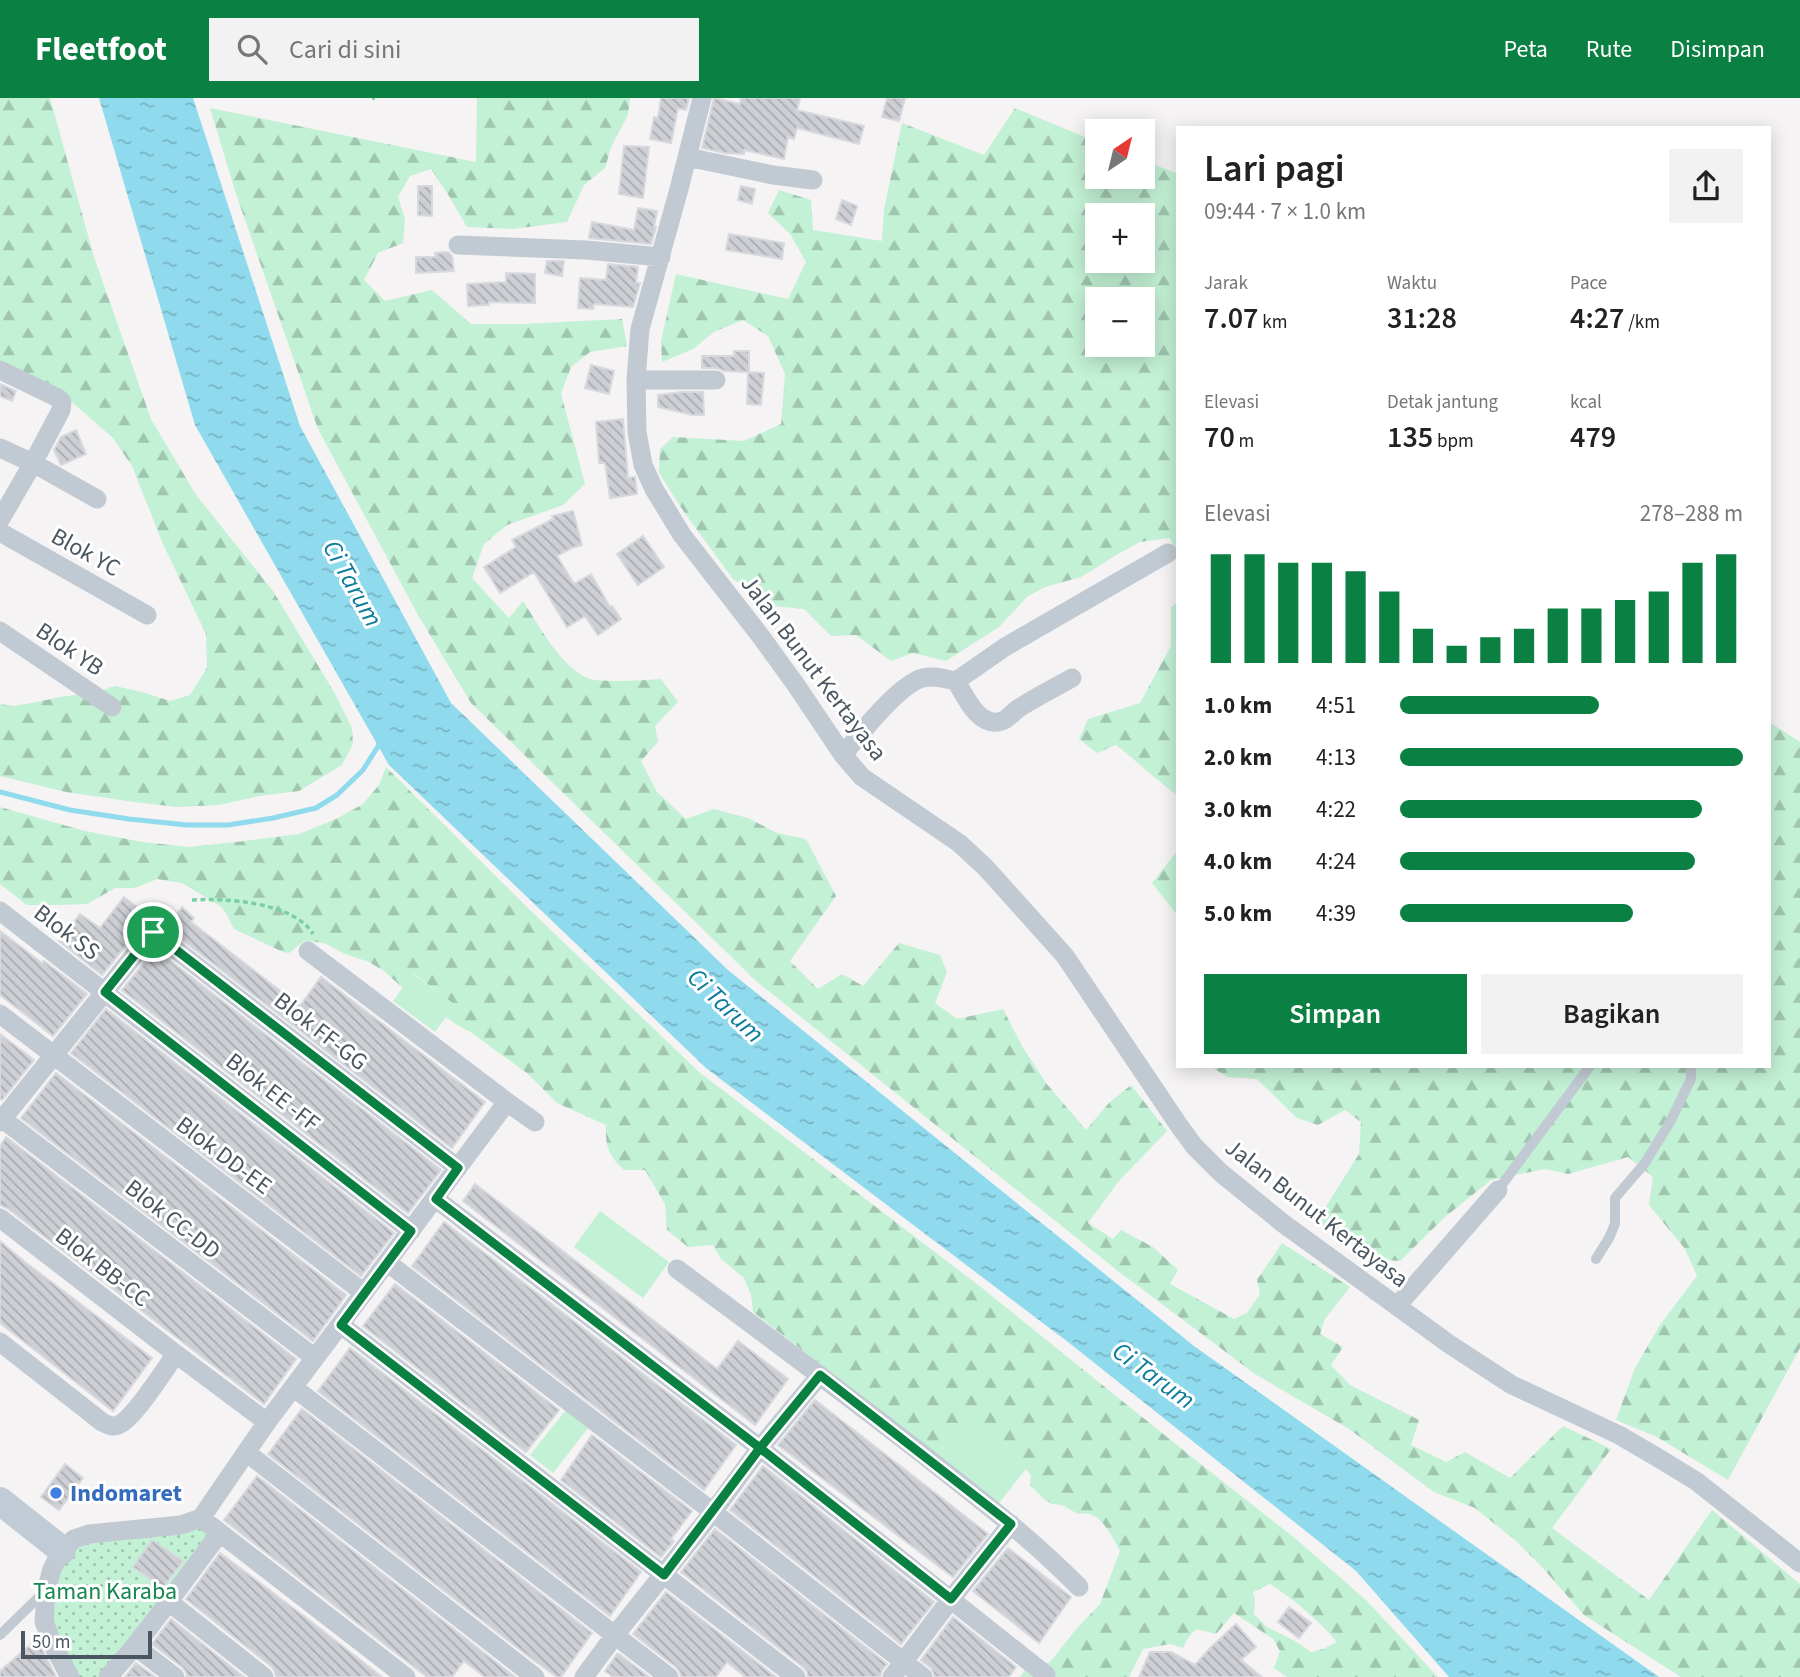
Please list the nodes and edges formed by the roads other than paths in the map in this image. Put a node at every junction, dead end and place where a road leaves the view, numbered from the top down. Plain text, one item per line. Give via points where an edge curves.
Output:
1 (702, 98) edge
2 (687, 157) junction
3 (813, 180) dead end
4 (458, 245) dead end
5 (661, 257) junction
6 (0, 370) edge
7 (636, 380) junction
8 (716, 380) dead end
9 (0, 448) edge
10 (33, 463) junction
11 (97, 499) dead end
12 (0, 520) edge
13 (0, 532) edge
14 (1168, 554) dead end
15 (147, 615) dead end
16 (0, 631) edge
17 (1072, 678) dead end
18 (956, 681) junction
19 (112, 707) dead end
20 (843, 755) junction
21 (0, 911) edge
22 (315, 957) road end
23 (105, 992) junction
24 (0, 1014) edge
25 (54, 1055) junction
26 (1588, 1068) edge
27 (1691, 1068) edge
28 (507, 1102) junction
29 (1, 1120) edge
30 (535, 1122) dead end
31 (458, 1168) junction
32 (1497, 1190) joint
33 (436, 1199) junction
34 (0, 1218) edge
35 (411, 1231) junction
36 (1596, 1259) dead end
37 (388, 1263) junction
38 (677, 1269) dead end
39 (364, 1293) junction
40 (1397, 1306) junction
41 (341, 1325) junction
42 (0, 1342) edge
43 (176, 1354) junction
44 (315, 1358) junction
45 (820, 1375) junction
46 (293, 1387) junction
47 (267, 1422) junction
48 (760, 1448) junction
49 (246, 1452) junction
50 (0, 1501) edge
51 (713, 1512) junction
52 (201, 1518) junction
53 (1011, 1524) junction
54 (220, 1533) junction
55 (62, 1550) junction
56 (1800, 1563) edge
57 (664, 1575) junction
58 (1079, 1587) dead end
59 (46, 1591) junction
60 (951, 1599) junction
61 (168, 1601) junction
62 (0, 1635) edge
63 (615, 1635) junction
64 (136, 1647) junction
65 (898, 1669) edge
66 (1046, 1675) dead end
67 (70, 1677) edge
68 (108, 1677) edge
69 (175, 1677) edge
70 (264, 1677) edge
71 (406, 1677) edge
72 (535, 1677) edge
73 (584, 1677) edge
74 (668, 1677) edge
75 (796, 1677) edge
76 (923, 1677) edge

1 - 2 street, Jalan Bunut Kertayasa
2 - 3 street
2 - 5 street, Jalan Bunut Kertayasa
4 - 5 street
5 - 7 street, Jalan Bunut Kertayasa via 640,329
6 - 10 street via 62,402
7 - 8 street
7 - 20 street, Jalan Bunut Kertayasa via 637,432 643,465 654,489 682,535 762,638
9 - 10 street
10 - 11 street
10 - 12 street
13 - 15 street, Blok YC
14 - 18 street via 1005,647
16 - 19 street, Blok YB
17 - 18 street via 1004,721 995,722 973,710
18 - 20 street via 934,676 909,684
20 - 40 street, Jalan Bunut Kertayasa via 862,777 959,843 1004,888 1065,956 1178,1124 1221,1173
21 - 23 street, Blok SS
22 - 28 street
23 - 25 street
23 - 31 street, Blok FF-GG via 153,932
23 - 35 street, Blok EE -FF
24 - 25 street, Blok DD-EE
25 - 29 street
25 - 39 street, Blok DD-EE
26 - 32 lane
27 - 36 lane via 1691,1079 1670,1122 1645,1163 1615,1198 1615,1224
28 - 30 street
28 - 31 street
29 - 44 street, Blok CC-DD
31 - 33 street
32 - 40 street
33 - 35 street
33 - 48 street
34 - 43 street, Blok BB-CC
35 - 37 street
37 - 39 street
37 - 51 street
38 - 45 street
39 - 41 street
40 - 56 street, Jalan Bunut Kertayasa via 1512,1385 1619,1435 1687,1476
41 - 44 street
41 - 57 street
42 - 43 street via 112,1426 132,1414
43 - 47 street, Blok BB-CC
44 - 46 street
45 - 48 street
45 - 53 street
46 - 47 street
46 - 63 street
47 - 49 street
48 - 51 street
48 - 60 street
49 - 52 street
49 - 72 street
50 - 55 street
51 - 57 street
51 - 65 street
52 - 54 street
52 - 55 street via 181,1525 89,1534 74,1538
53 - 58 street
53 - 60 street
54 - 61 street
54 - 71 street
55 - 59 street
57 - 63 street
57 - 75 street
59 - 62 lane
59 - 67 street via 44,1622
60 - 65 street
60 - 66 street
61 - 64 street
61 - 70 street
63 - 73 street
63 - 74 street
64 - 68 street
64 - 69 street
65 - 76 street

